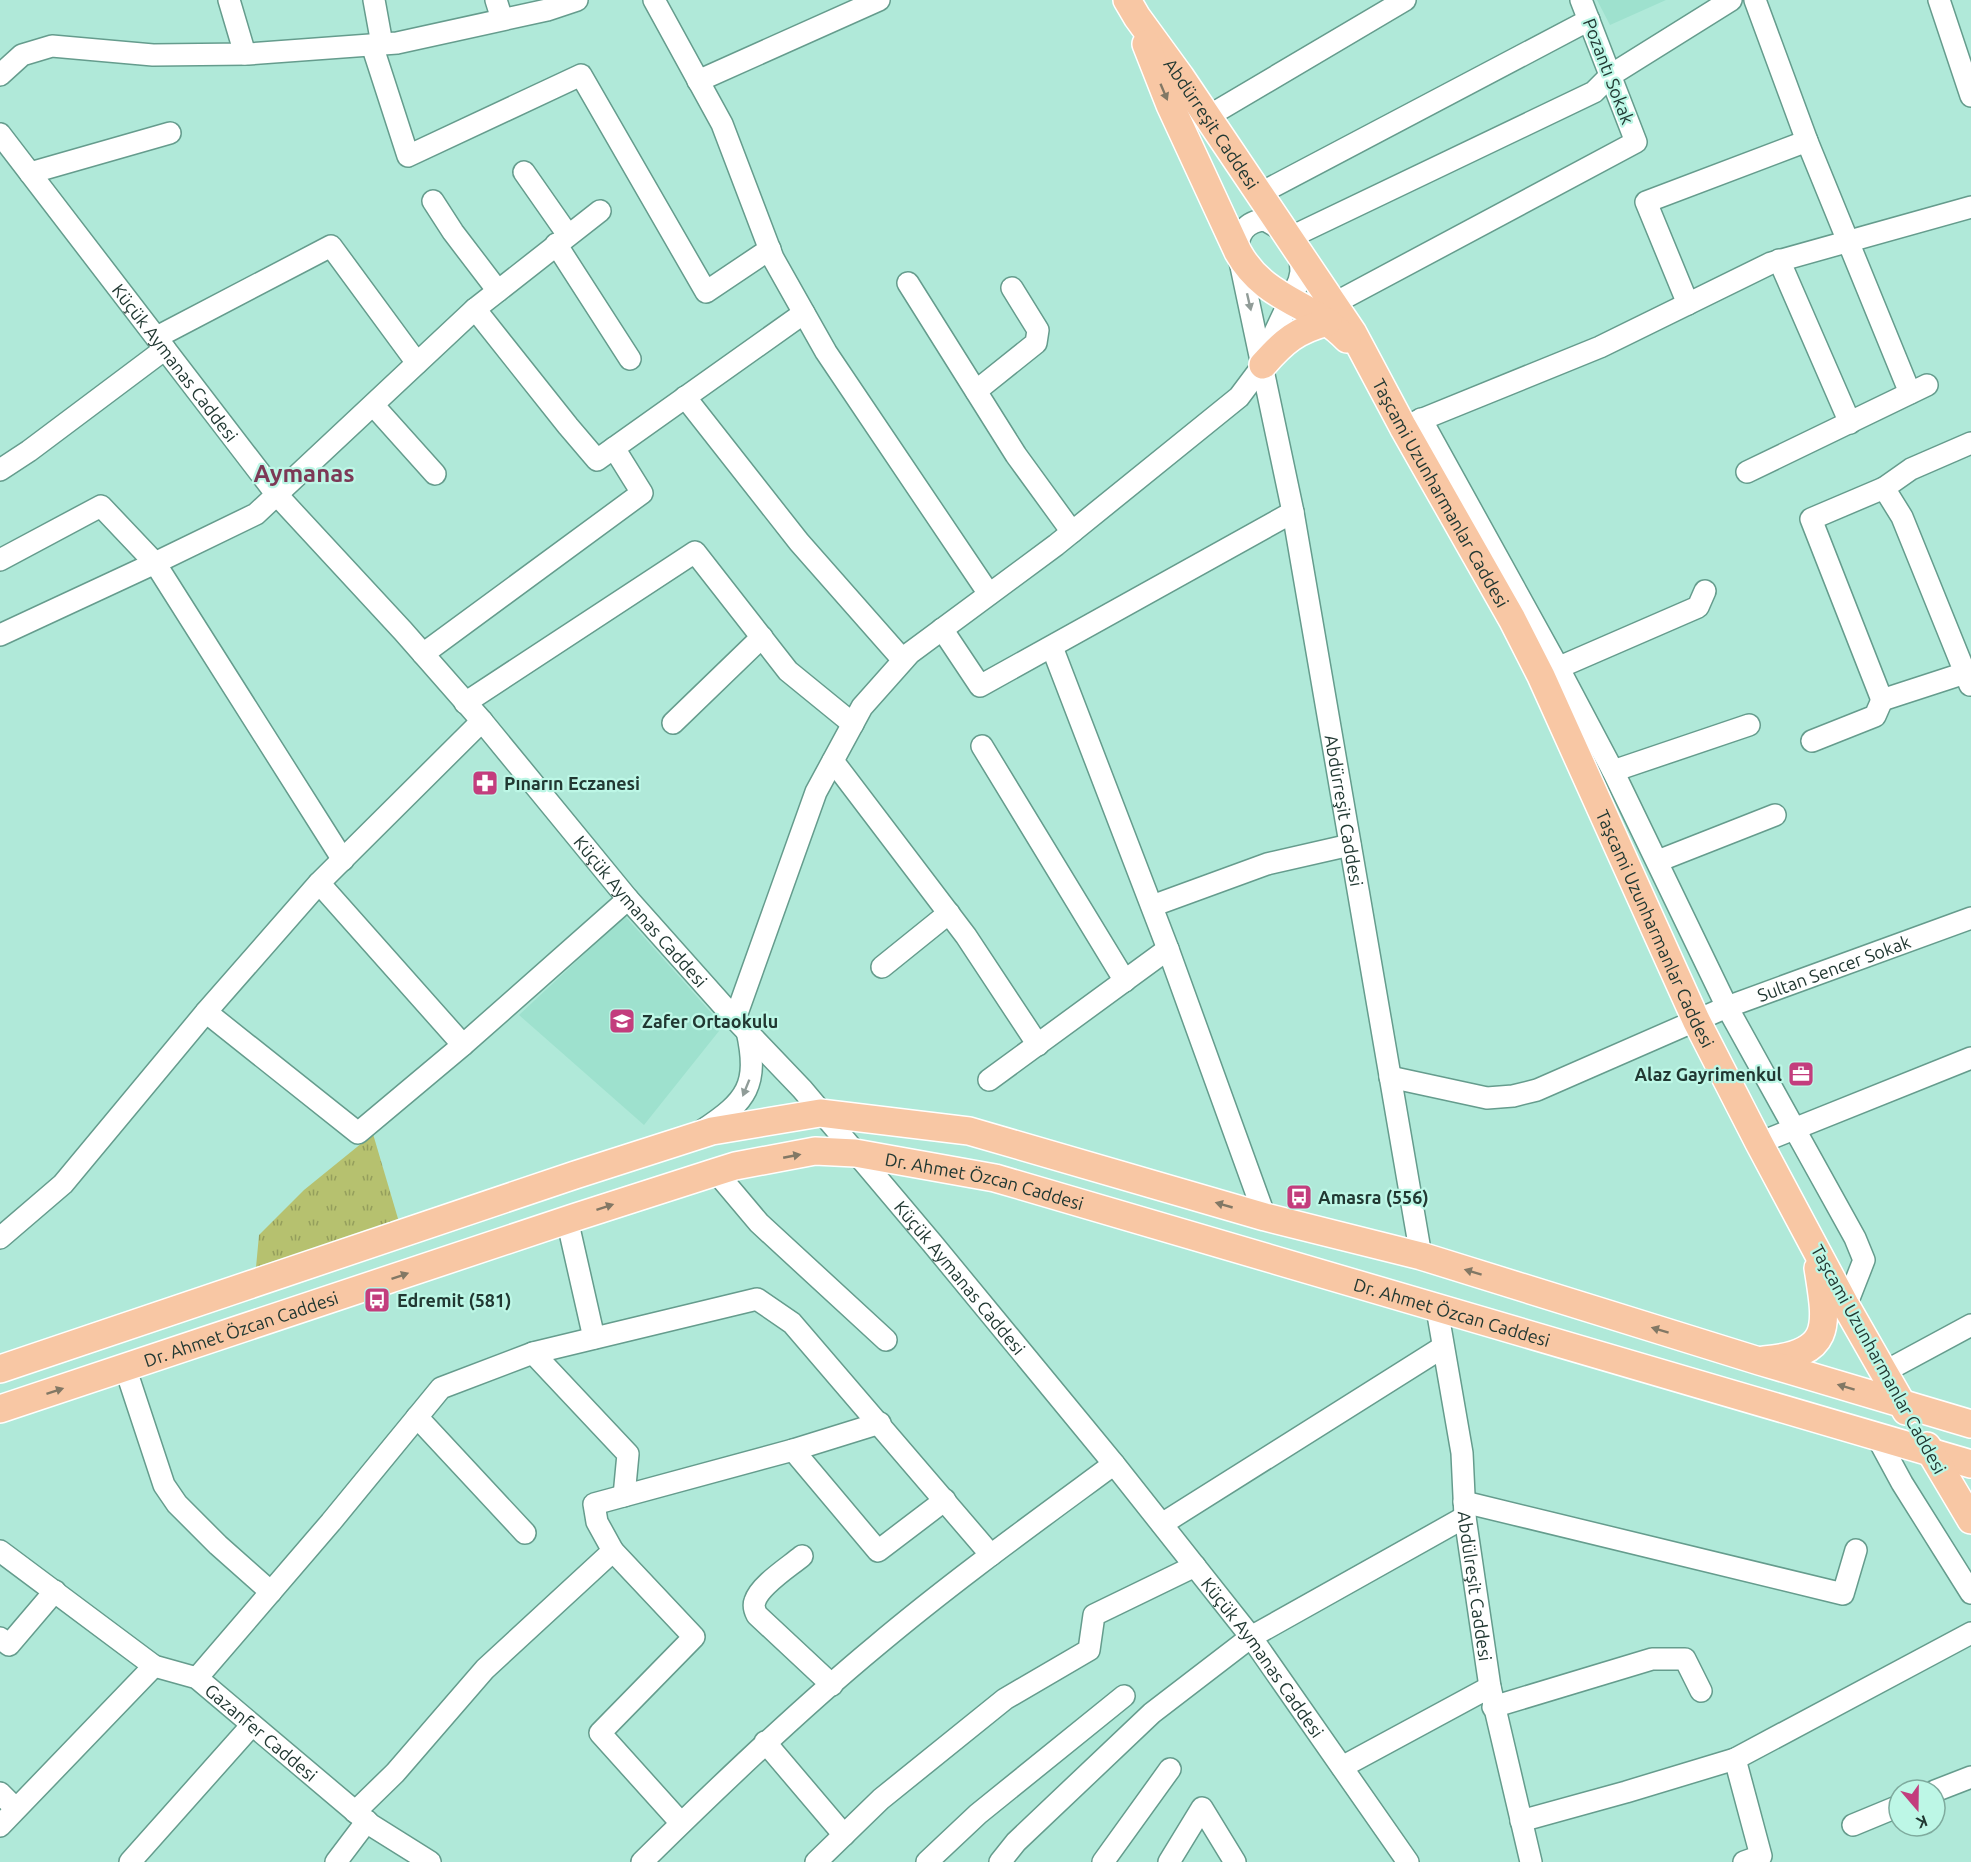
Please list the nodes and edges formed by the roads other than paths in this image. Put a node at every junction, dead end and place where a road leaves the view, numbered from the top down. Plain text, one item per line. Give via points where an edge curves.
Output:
1 (229, 0) edge
2 (374, 0) edge
3 (577, 0) edge
4 (654, 0) edge
5 (879, 0) edge
6 (1405, 0) edge
7 (1581, 0) edge
8 (1731, 0) edge
9 (1755, 0) edge
10 (1940, 0) edge
11 (499, 9) edge
12 (1132, 9) edge
13 (1589, 20) junction
14 (377, 44) junction
15 (245, 54) junction
16 (0, 75) edge
17 (1611, 75) junction
18 (698, 81) junction
19 (1971, 96) edge
20 (1207, 117) junction
21 (170, 133) dead end
22 (0, 134) edge
23 (1808, 141) junction
24 (524, 172) dead end
25 (30, 173) junction
26 (1258, 194) junction
27 (433, 201) dead end
28 (1971, 207) edge
29 (600, 211) dead end
30 (562, 240) junction
31 (1848, 240) junction
32 (1291, 241) junction
33 (770, 249) junction
34 (1238, 252) junction
35 (1779, 260) junction
36 (908, 283) dead end
37 (1012, 288) dead end
38 (498, 291) junction
39 (1290, 300) junction
40 (1688, 304) junction
41 (476, 309) junction
42 (804, 313) junction
43 (1330, 313) junction
44 (161, 343) junction
45 (630, 359) dead end
46 (417, 363) junction
47 (1263, 365) junction
48 (976, 392) junction
49 (686, 397) junction
50 (374, 406) junction
51 (1412, 423) junction
52 (1850, 423) junction
53 (1971, 430) edge
54 (1971, 442) edge
55 (614, 448) junction
56 (0, 470) edge
57 (1747, 472) dead end
58 (435, 474) dead end
59 (1884, 488) junction
60 (277, 495) junction
61 (1293, 512) junction
62 (1072, 532) junction
63 (0, 560) edge
64 (155, 564) junction
65 (1705, 591) dead end
66 (989, 594) junction
67 (942, 629) junction
68 (0, 635) edge
69 (762, 637) junction
70 (1052, 647) junction
71 (423, 654) junction
72 (903, 660) junction
73 (1550, 671) junction
74 (1968, 679) edge
75 (1882, 700) junction
76 (465, 703) junction
77 (482, 721) junction
78 (673, 723) dead end
79 (853, 724) junction
80 (1749, 725) dead end
81 (1812, 741) dead end
82 (982, 746) dead end
83 (833, 761) junction
84 (1613, 771) junction
85 (1775, 815) dead end
86 (1350, 845) junction
87 (342, 860) junction
88 (1658, 861) junction
89 (319, 883) junction
90 (628, 899) junction
91 (1152, 906) junction
92 (949, 913) junction
93 (1971, 918) edge
94 (1168, 950) junction
95 (882, 967) dead end
96 (1125, 981) junction
97 (1727, 1007) junction
98 (206, 1012) junction
99 (1696, 1020) junction
100 (741, 1025) junction
101 (463, 1045) junction
102 (1038, 1045) junction
103 (1971, 1058) edge
104 (1390, 1077) junction
105 (989, 1080) dead end
106 (820, 1113) junction
107 (1793, 1128) junction
108 (691, 1138) junction
109 (1759, 1143) junction
110 (855, 1153) junction
111 (716, 1172) junction
112 (1265, 1217) junction
113 (567, 1219) junction
114 (0, 1238) edge
115 (1815, 1246) junction
116 (1421, 1256) junction
117 (1846, 1306) junction
118 (1437, 1309) junction
119 (1971, 1325) edge
120 (594, 1338) junction
121 (886, 1340) dead end
122 (1443, 1347) junction
123 (533, 1353) junction
124 (1759, 1361) junction
125 (125, 1367) junction
126 (0, 1369) edge
127 (1884, 1372) junction
128 (1902, 1403) junction
129 (0, 1409) edge
130 (417, 1417) junction
131 (880, 1423) junction
132 (1971, 1424) edge
133 (1876, 1435) junction
134 (793, 1450) junction
135 (1931, 1453) junction
136 (1114, 1464) junction
137 (1971, 1464) edge
138 (624, 1496) junction
139 (945, 1500) junction
140 (1464, 1510) junction
141 (1971, 1520) edge
142 (1162, 1524) junction
143 (525, 1533) dead end
144 (1856, 1550) dead end
145 (0, 1551) edge
146 (613, 1551) junction
147 (991, 1555) junction
148 (802, 1556) dead end
149 (1196, 1566) junction
150 (55, 1592) junction
151 (271, 1592) junction
152 (1971, 1593) edge
153 (1971, 1633) edge
154 (1251, 1637) junction
155 (0, 1638) edge
156 (154, 1666) junction
157 (197, 1678) junction
158 (832, 1684) junction
159 (1701, 1691) dead end
160 (1124, 1696) dead end
161 (1492, 1697) junction
162 (252, 1725) junction
163 (765, 1742) junction
164 (1735, 1759) junction
165 (1342, 1767) junction
166 (1170, 1769) dead end
167 (1971, 1777) edge
168 (1947, 1786) edge
169 (0, 1792) edge
170 (15, 1808) junction
171 (1887, 1811) edge
172 (361, 1816) junction
173 (1521, 1821) junction
174 (681, 1823) junction
175 (1853, 1825) dead end
176 (0, 1826) edge
177 (844, 1834) junction
178 (130, 1862) edge
179 (336, 1862) edge
180 (430, 1862) edge
181 (642, 1862) edge
182 (816, 1862) edge
183 (927, 1862) edge
184 (1000, 1862) edge
185 (1103, 1862) edge
186 (1169, 1862) edge
187 (1235, 1862) edge
188 (1408, 1862) edge
189 (1531, 1862) edge
190 (1743, 1862) edge

1 - 15 street
2 - 14 street
3 - 11 street via 547,10
4 - 18 street
5 - 18 street
6 - 20 street
7 - 13 street, Pozantı Sokak
8 - 17 street
9 - 23 street
10 - 19 street
11 - 14 street via 397,43
12 - 20 main road, Abdürreşit Caddesi
12 -> 34 main road, Abdürreşit Caddesi via 1170,105
13 - 17 street, Pozantı Sokak
13 - 26 street
14 - 15 street
14 - 33 street via 408,156 581,75 706,292
15 - 16 street via 153,55 52,46 22,55
17 - 32 street via 1594,92
17 - 43 street, Pozantı Sokak via 1636,142
18 - 33 street via 722,124
20 - 26 main road, Abdürreşit Caddesi
21 - 25 street
22 - 25 street, Küçük Aymanas Caddesi
23 - 31 street
23 - 40 street via 1646,202
24 - 30 street
25 - 44 street, Küçük Aymanas Caddesi
26 - 32 main road, Abdürreşit Caddesi
27 - 38 street
28 - 31 street
29 - 30 street
30 - 38 street
30 - 45 street
31 - 35 street
31 - 52 street via 1918,389
32 - 34 street via 1264,220 1246,226 1239,238
32 - 39 street via 1301,272
32 - 43 main road, Taşcami Uzunharmanlar Caddesi
33 - 42 street
34 - 39 main road, Taşcami Uzunharmanlar Caddesi via 1255,277
34 -> 47 street, Abdürreşit Caddesi
35 - 40 street
35 - 52 street
36 - 48 street
37 - 48 street via 1038,330 1036,343
38 - 41 street
39 - 43 main road, Taşcami Uzunharmanlar Caddesi
39 - 47 street
40 - 51 street via 1600,347
41 - 46 street
41 - 55 street via 597,460
42 - 49 street
42 - 66 street via 826,352
43 - 47 main road via 1287,339
43 - 51 main road, Taşcami Uzunharmanlar Caddesi
44 - 46 street via 331,246
44 - 56 street via 29,451
44 - 60 street, Küçük Aymanas Caddesi
46 - 50 street
47 - 61 street, Abdürreşit Caddesi
47 - 62 street via 1239,397
48 - 62 street
49 - 55 street
49 - 72 street via 799,542
50 - 58 street
50 - 60 street
51 - 73 main road, Taşcami Uzunharmanlar Caddesi via 1512,619
52 - 57 street
53 - 54 street
54 - 59 street via 1911,469
55 - 71 street via 642,493
59 - 74 street via 1902,517
59 - 75 street via 1811,519
60 - 64 street via 256,514
60 - 71 street, Küçük Aymanas Caddesi
61 - 70 street
61 - 86 street, Abdürreşit Caddesi
62 - 66 street
63 - 64 street via 101,506
64 - 68 street
64 - 87 street
65 - 73 street via 1698,607
66 - 67 street
67 - 70 street via 980,686
67 - 72 street
69 - 76 street via 695,552
69 - 78 street
69 - 79 street via 788,671
70 - 91 street
71 - 76 street, Küçük Aymanas Caddesi
72 - 79 street via 862,707
73 - 84 street
73 - 99 main road, Taşcami Uzunharmanlar Caddesi
74 - 75 street
75 - 81 street via 1875,716
76 - 77 street, Küçük Aymanas Caddesi
77 - 87 street
77 - 90 street, Küçük Aymanas Caddesi
79 - 83 street
80 - 84 street
82 - 96 street
83 - 92 street
83 - 100 street via 816,792
84 - 88 street
85 - 88 street
86 - 91 street via 1267,864
86 - 104 street, Abdürreşit Caddesi
87 - 89 street
88 - 97 street
89 - 98 street
89 - 101 street
90 - 100 street, Küçük Aymanas Caddesi
90 - 101 street
91 - 94 street
92 - 95 street
92 - 102 street
93 - 97 street, Sultan Sencer Sokak
94 - 96 street
94 - 112 street
96 - 102 street
97 - 99 street, Sultan Sencer Sokak
97 - 107 street
98 - 101 street via 358,1134
98 - 114 street via 63,1184
99 - 104 street, Sultan Sencer Sokak via 1537,1090 1513,1096 1487,1098
99 - 109 main road, Taşcami Uzunharmanlar Caddesi
100 - 106 street, Küçük Aymanas Caddesi
100 -> 108 street via 751,1050 752,1071 745,1094 727,1114
102 - 105 street
103 - 107 street
104 - 116 street, Abdürreşit Caddesi
106 - 108 main road, Dr. Ahmet Özcan Caddesi
106 - 110 street, Küçük Aymanas Caddesi
112 -> 106 main road, Dr. Ahmet Özcan Caddesi via 969,1131
107 - 109 street
107 - 117 street via 1864,1260
108 - 126 main road, Dr. Ahmet Özcan Caddesi
109 - 115 main road, Taşcami Uzunharmanlar Caddesi
111 -> 110 main road, Dr. Ahmet Özcan Caddesi via 814,1151
110 - 118 main road, Dr. Ahmet Özcan Caddesi via 995,1178
110 - 136 street, Küçük Aymanas Caddesi
113 -> 111 main road, Dr. Ahmet Özcan Caddesi
111 - 121 street via 759,1223
112 - 116 main road, Dr. Ahmet Özcan Caddesi
113 - 120 street
125 -> 113 main road, Dr. Ahmet Özcan Caddesi
115 - 117 main road, Taşcami Uzunharmanlar Caddesi
115 - 124 main road via 1825,1312 1821,1335 1794,1356
124 -> 116 main road, Dr. Ahmet Özcan Caddesi
117 - 127 main road, Taşcami Uzunharmanlar Caddesi
118 - 122 street, Abdülreşit Caddesi
118 - 133 main road, Dr. Ahmet Özcan Caddesi
119 - 127 street
120 - 123 street
120 - 131 street via 757,1299 792,1323
122 - 140 street, Abdülreşit Caddesi via 1462,1453
122 - 142 street
123 - 130 street via 441,1388
123 - 138 street via 628,1454
128 -> 124 main road, Dr. Ahmet Özcan Caddesi
129 -> 125 main road, Dr. Ahmet Özcan Caddesi
125 - 151 street via 164,1485 218,1545
127 - 128 main road, Taşcami Uzunharmanlar Caddesi
128 - 132 main road, Dr. Ahmet Özcan Caddesi
128 - 135 main road, Taşcami Uzunharmanlar Caddesi
130 - 143 street
130 - 151 street
131 - 134 street
131 - 139 street
133 - 135 main road, Dr. Ahmet Özcan Caddesi
133 - 152 street
134 - 138 street
134 - 139 street via 878,1551
135 - 137 main road, Dr. Ahmet Özcan Caddesi
135 - 141 main road, Taşcami Uzunharmanlar Caddesi
136 - 142 street, Küçük Aymanas Caddesi
136 - 147 street
138 - 146 street via 594,1504 597,1522
139 - 147 street
140 - 144 street via 1843,1594
140 - 154 street
140 - 161 street, Abdülreşit Caddesi
142 - 149 street, Küçük Aymanas Caddesi
145 - 150 street, Gazanfer Caddesi
146 - 172 street via 485,1669
146 - 174 street via 694,1637 600,1733
147 - 158 street
148 - 158 street via 763,1589 754,1609
149 - 154 street, Küçük Aymanas Caddesi
149 - 177 street via 1094,1615 1089,1650 1005,1700 881,1799
150 - 155 street via 9,1645
150 - 156 street, Gazanfer Caddesi
151 - 157 street
153 - 164 street
154 - 165 street, Küçük Aymanas Caddesi
154 - 184 street via 1152,1713 1016,1842
156 - 157 street, Gazanfer Caddesi
156 - 170 street
157 - 162 street, Gazanfer Caddesi
158 - 163 street
159 - 161 street via 1684,1659 1652,1659
160 - 183 street via 978,1814
161 - 165 street
161 - 173 street, Abdülreşit Caddesi
162 - 172 street, Gazanfer Caddesi
162 - 178 street
163 - 174 street
163 - 177 street
164 - 173 street
164 - 190 street via 1761,1856
165 - 188 street, Küçük Aymanas Caddesi
166 - 185 street
167 - 168 street
169 - 170 street
170 - 176 street
171 - 175 street
172 - 179 street
172 - 180 street, Gazanfer Caddesi
173 - 189 street, Abdülreşit Caddesi
174 - 181 street
177 - 182 street
186 - 187 street via 1202,1809

